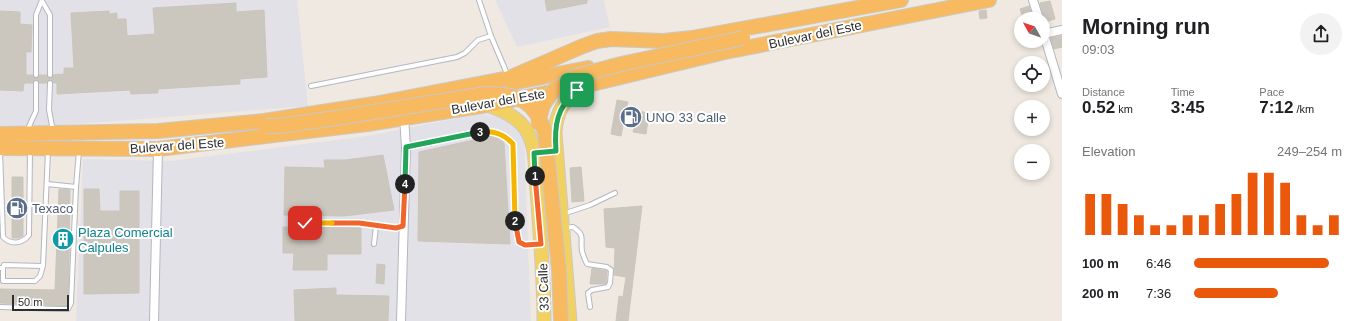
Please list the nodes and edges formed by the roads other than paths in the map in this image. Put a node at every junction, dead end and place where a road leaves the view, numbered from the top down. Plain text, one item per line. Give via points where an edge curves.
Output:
1 (479, 0) edge
2 (901, 0) edge
3 (989, 0) edge
4 (1033, 0) edge
5 (42, 1) edge
6 (868, 3) edge
7 (1037, 12) edge
8 (789, 22) junction
9 (1062, 30) edge
10 (1050, 31) edge
11 (491, 36) junction
12 (1050, 48) edge
13 (1059, 71) edge
14 (36, 75) dead end
15 (50, 75) dead end
16 (509, 78) junction
17 (598, 82) junction
18 (36, 83) dead end
19 (50, 83) dead end
20 (474, 84) junction
21 (311, 86) dead end
22 (582, 86) junction
23 (1062, 94) edge
24 (487, 105) junction
25 (404, 117) junction
26 (242, 123) junction
27 (0, 134) edge
28 (25, 134) junction
29 (53, 134) junction
30 (406, 147) junction
31 (0, 148) edge
32 (30, 149) junction
33 (48, 149) junction
34 (80, 149) junction
35 (158, 149) junction
36 (556, 151) junction
37 (534, 153) junction
38 (47, 184) junction
39 (76, 187) junction
40 (615, 193) dead end
41 (562, 214) junction
42 (305, 223) dead end
43 (376, 226) junction
44 (403, 226) junction
45 (564, 228) junction
46 (374, 244) dead end
47 (541, 244) junction
48 (43, 266) junction
49 (1, 268) edge
50 (0, 307) edge
51 (590, 307) dead end
52 (154, 321) edge
53 (401, 321) edge
54 (544, 321) edge
55 (551, 321) edge
56 (561, 321) edge
57 (570, 321) edge

1 - 11 lane
2 - 6 highway, Bulevar del Este
3 - 17 highway, Bulevar del Este via 725,52
4 - 7 street
5 - 14 lane via 36,16
5 - 15 lane via 50,15
6 - 8 highway, Bulevar del Este
8 - 16 highway, Bulevar del Este via 663,41 597,41
8 - 55 highway, bridge via 743,38 578,74 559,85 548,97 540,112 538,130 550,273
9 - 10 street
11 - 16 lane
11 - 21 lane via 478,40 457,57
12 - 13 street
13 - 23 street
16 - 20 highway, Bulevar del Este
17 - 20 highway via 593,70 585,68 496,86
17 - 22 highway, Bulevar del Este
18 - 28 lane via 36,111
19 - 29 lane via 49,110
20 - 26 highway, Bulevar del Este via 374,104
22 - 24 highway, Bulevar del Este
22 - 36 main road, 33 Calle via 566,100 559,111
24 - 25 highway, Bulevar del Este
24 - 37 main road, 33 Calle via 516,118 529,134
25 - 30 street
25 - 35 highway, Bulevar del Este via 281,136
26 - 29 highway, Bulevar del Este via 158,131
26 - 56 highway, bridge via 279,126 486,94 505,94 526,102 538,115 545,133 559,263
27 - 28 highway, Bulevar del Este
28 - 29 highway, Bulevar del Este
30 - 44 street
30 - 47 lane via 485,132 496,132 506,137 513,144 516,230 519,242 525,245
31 - 32 highway, Bulevar del Este
31 - 32 lane via 3,237 7,241 18,243 29,235
32 - 33 highway, Bulevar del Este
33 - 34 highway, Bulevar del Este
33 - 38 lane
34 - 35 highway, Bulevar del Este
34 - 39 lane
35 - 52 street
36 - 37 main road
36 - 41 main road, 33 Calle
37 - 47 main road, 33 Calle
38 - 39 lane
38 - 48 lane
39 - 50 lane via 71,303 68,309
40 - 41 lane via 590,206
41 - 45 main road, 33 Calle
42 - 43 lane via 359,223
43 - 44 lane
43 - 46 lane
44 - 53 street
45 - 51 lane via 573,227 583,237 582,250 587,264 607,267 610,270 608,287 588,293
45 - 57 main road, 33 Calle
47 - 54 main road, 33 Calle
48 - 49 lane via 4,265
48 - 49 lane via 40,276 35,280 3,281

